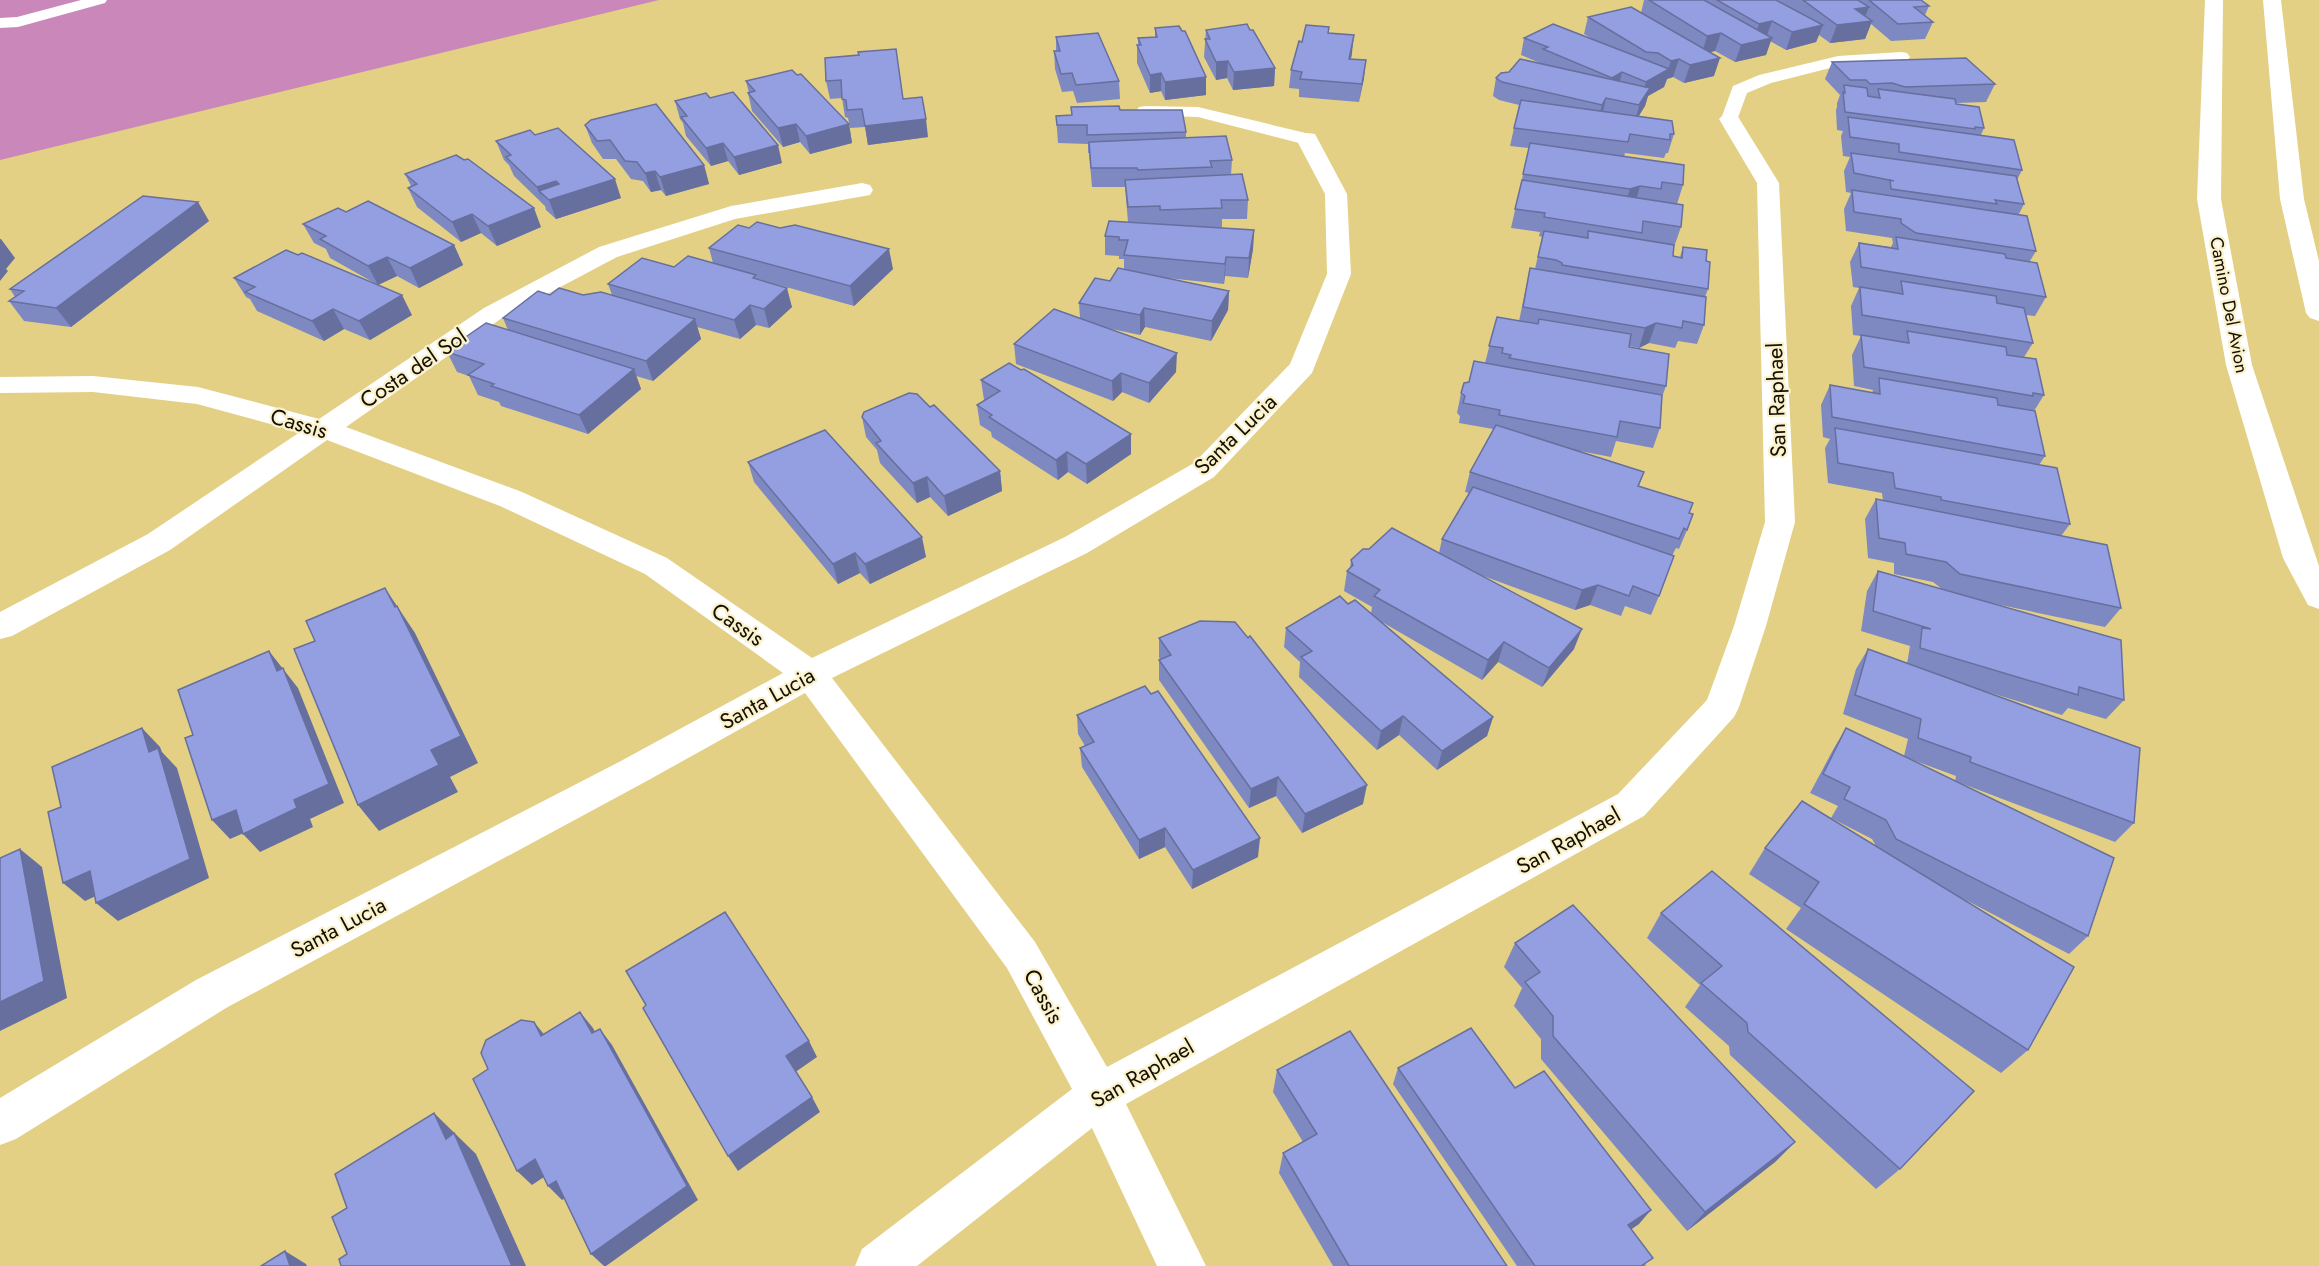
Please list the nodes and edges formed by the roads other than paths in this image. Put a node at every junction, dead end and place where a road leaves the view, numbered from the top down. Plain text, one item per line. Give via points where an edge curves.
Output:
1 (99, 0) edge
2 (2214, 0) edge
3 (2272, 0) edge
4 (0, 23) edge
5 (1900, 57) edge
6 (1127, 111) edge
7 (1730, 119) joint
8 (1307, 139) joint
9 (862, 190) dead end
10 (2319, 312) edge
11 (0, 385) edge
12 (324, 429) junction
13 (2319, 597) edge
14 (0, 627) edge
15 (810, 674) junction
16 (1099, 1095) junction
17 (0, 1123) edge
18 (879, 1266) edge
19 (1182, 1266) edge

1 - 4 lane via 18,22
2 - 13 street, Camino Del Avion via 2209,199 2239,365 2299,558
3 - 10 street via 2292,199
5 - 7 lane via 1838,61 1765,79 1739,90
6 - 8 lane via 1198,112
7 - 16 street, San Raphael via 1768,183 1780,522 1722,707 1631,805
8 - 15 street, Santa Lucia via 1336,194 1339,274 1302,367 1204,470 1076,544
9 - 12 street, Costa del Sol via 731,213 608,252 493,313
11 - 12 street, Cassis via 93,384 198,396
12 - 14 street, Costa del Sol via 159,542
12 - 15 street, Cassis via 511,499 656,566
15 - 16 street, Cassis via 1021,955
15 - 17 street, Santa Lucia via 210,994
16 - 18 street, San Raphael
16 - 19 street, Cassis

